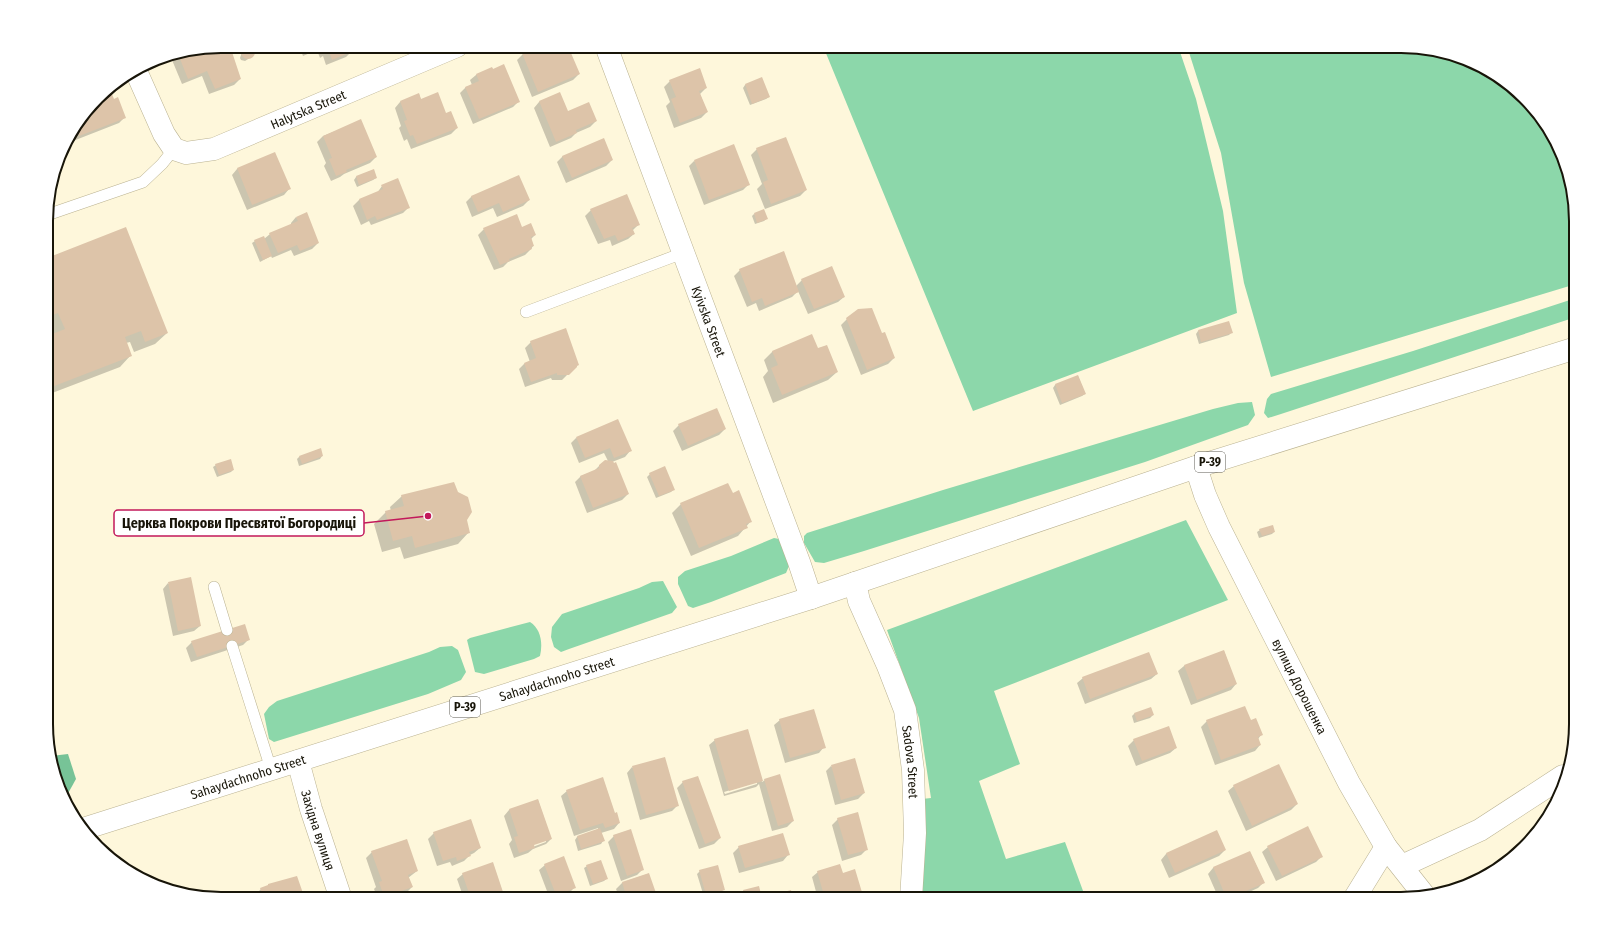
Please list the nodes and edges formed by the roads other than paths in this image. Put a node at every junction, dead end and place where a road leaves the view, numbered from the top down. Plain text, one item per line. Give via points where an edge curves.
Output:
1 (440, 53) edge
2 (609, 53) edge
3 (138, 75) edge
4 (169, 142) junction
5 (53, 213) edge
6 (684, 253) junction
7 (526, 312) dead end
8 (1569, 350) edge
9 (1196, 467) junction
10 (851, 584) junction
11 (214, 587) dead end
12 (811, 598) junction
13 (227, 630) dead end
14 (232, 646) dead end
15 (298, 761) junction
16 (271, 769) junction
17 (1560, 778) edge
18 (89, 827) edge
19 (1386, 847) junction
20 (1402, 866) junction
21 (1421, 891) edge
22 (339, 892) edge
23 (911, 892) edge
24 (1358, 892) edge

1 - 4 street, Halytska Street via 214,149 186,153
2 - 6 street, Kyivska Street
3 - 4 street
4 - 5 lane via 162,164 142,182
6 - 7 lane
6 - 12 street, Kyivska Street via 800,562
8 - 9 street, Р-39
9 - 10 street, Р-39
9 - 19 street, вулиця Дорошенка via 1219,527 1349,783
10 - 12 street, Sahaydachnoho Street / Р-39
10 - 23 street, Sadova Street via 905,710 913,778 915,833
11 - 13 lane
12 - 15 street, Sahaydachnoho Street / Р-39
14 - 16 lane
15 - 16 street, Sahaydachnoho Street / Р-39
15 - 22 street, Західна вулиця
16 - 18 street, Sahaydachnoho Street / Р-39
17 - 20 street via 1480,830
19 - 20 street, вулиця Дорошенка
19 - 24 street
20 - 21 street, вулиця Дорошенка

